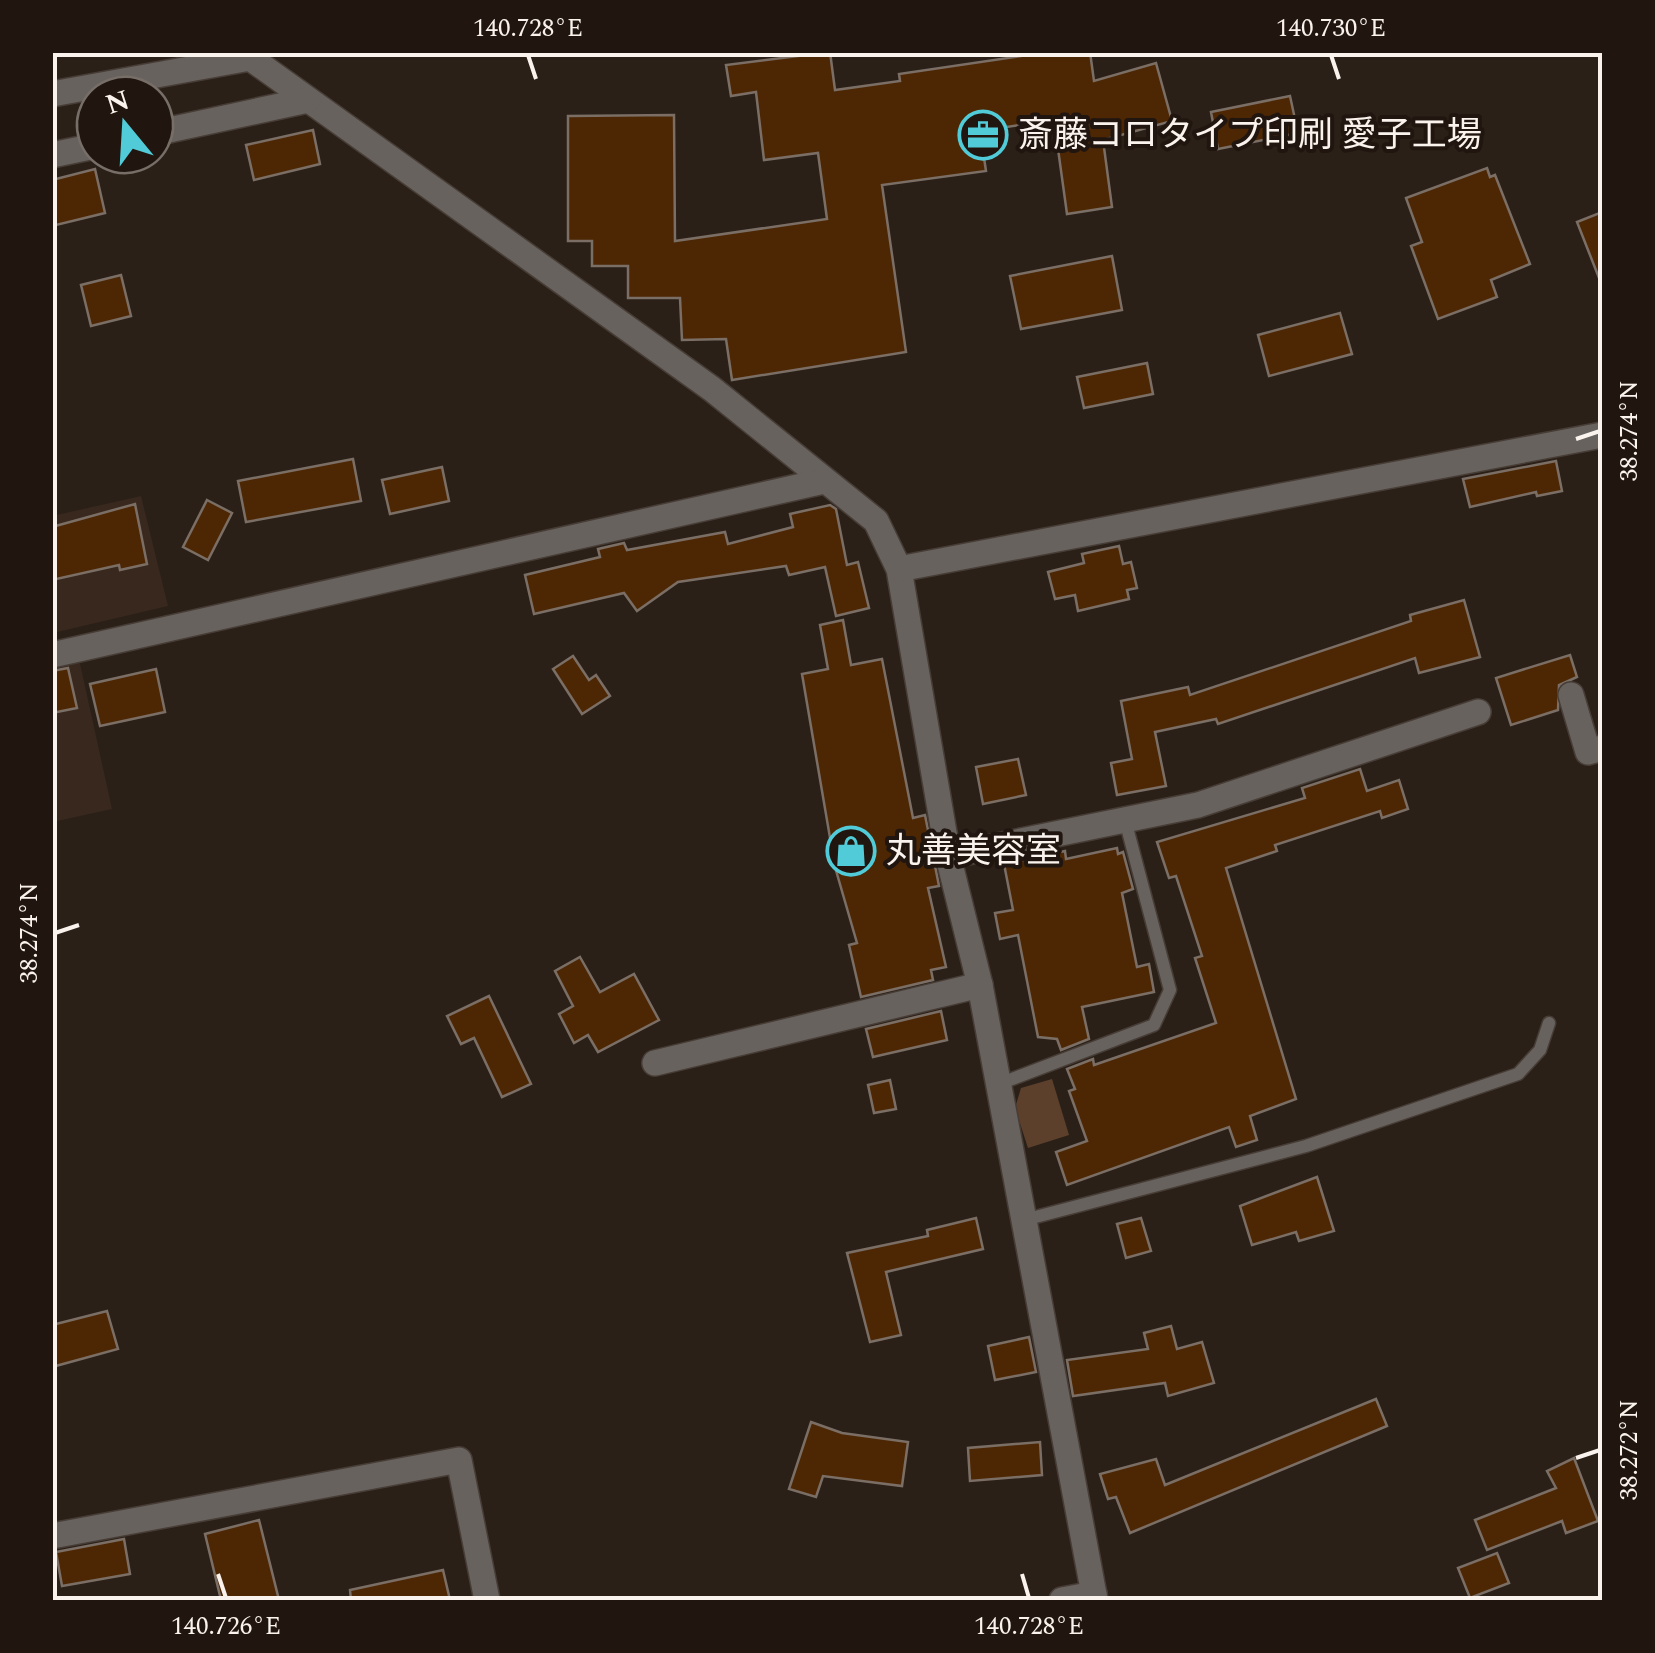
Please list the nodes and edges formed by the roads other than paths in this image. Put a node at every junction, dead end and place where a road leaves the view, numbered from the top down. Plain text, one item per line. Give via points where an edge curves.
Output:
1 (246, 55) edge
2 (52, 94) edge
3 (308, 100) junction
4 (175, 129) edge
5 (1602, 435) edge
6 (824, 481) junction
7 (898, 569) junction
8 (52, 655) edge
9 (1570, 695) dead end
10 (1478, 712) dead end
11 (1602, 748) edge
12 (1125, 820) junction
13 (948, 856) junction
14 (980, 985) junction
15 (1550, 1023) dead end
16 (655, 1063) dead end
17 (999, 1084) junction
18 (1024, 1220) junction
19 (52, 1536) edge
20 (1094, 1597) edge
21 (487, 1600) edge
22 (1062, 1600) edge

1 - 2 street
1 - 3 street
3 - 4 street
3 - 6 street via 712,389
5 - 7 street
6 - 7 street via 876,520
6 - 8 street
7 - 13 street
9 - 11 street via 1588,752
10 - 12 street via 1198,805
12 - 13 street
12 - 17 lane via 1170,990 1154,1025
13 - 14 street
14 - 16 street
14 - 17 street
15 - 18 lane via 1540,1050 1518,1074 1306,1146
17 - 18 street
18 - 20 street
19 - 21 street via 459,1460
20 - 22 street

